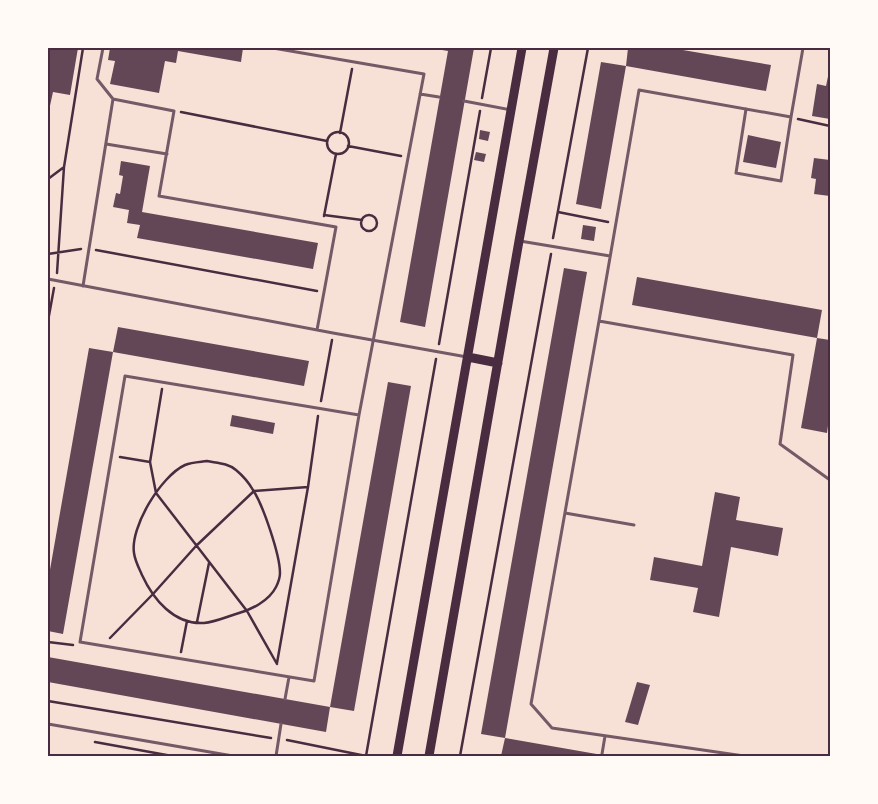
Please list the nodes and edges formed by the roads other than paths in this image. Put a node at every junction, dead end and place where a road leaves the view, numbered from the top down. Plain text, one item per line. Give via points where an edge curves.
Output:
1 (103, 48) edge
2 (273, 48) edge
3 (522, 48) edge
4 (554, 48) edge
5 (803, 48) edge
6 (420, 94) junction
7 (440, 97) dead end
8 (114, 99) junction
9 (464, 102) dead end
10 (746, 109) junction
11 (512, 110) junction
12 (791, 117) junction
13 (106, 144) junction
14 (166, 154) junction
15 (519, 241) junction
16 (610, 256) junction
17 (48, 279) edge
18 (83, 286) junction
19 (599, 321) junction
20 (318, 330) junction
21 (373, 340) junction
22 (468, 357) junction
23 (498, 363) junction
24 (359, 416) junction
25 (830, 480) edge
26 (565, 513) junction
27 (634, 525) dead end
28 (289, 677) junction
29 (285, 699) dead end
30 (48, 724) edge
31 (281, 724) dead end
32 (605, 736) junction
33 (602, 754) dead end
34 (233, 756) edge
35 (276, 756) edge
36 (397, 756) edge
37 (429, 756) edge
38 (744, 756) edge

1 - 8 lane via 97,79
2 - 6 lane via 424,74
3 - 11 main road
4 - 15 main road
5 - 12 lane
6 - 7 lane
6 - 21 lane
8 - 13 lane
8 - 14 lane via 174,110
9 - 11 lane
10 - 12 lane
10 - 12 lane via 736,173 781,181
10 - 16 lane via 639,90
11 - 22 main road
13 - 14 lane
13 - 18 lane
14 - 20 lane via 159,196 336,227
15 - 16 lane
15 - 23 main road
16 - 19 lane
17 - 18 lane
18 - 20 lane
19 - 25 lane via 793,355 780,444
19 - 26 lane
20 - 21 lane
21 - 22 lane
21 - 24 lane
22 - 23 main road
22 - 36 main road
23 - 37 main road
24 - 28 lane via 314,681
24 - 28 lane via 125,376 80,642
26 - 27 lane
26 - 32 lane via 531,704 552,728
28 - 29 lane
30 - 34 lane
31 - 35 lane
32 - 33 lane
32 - 38 lane

